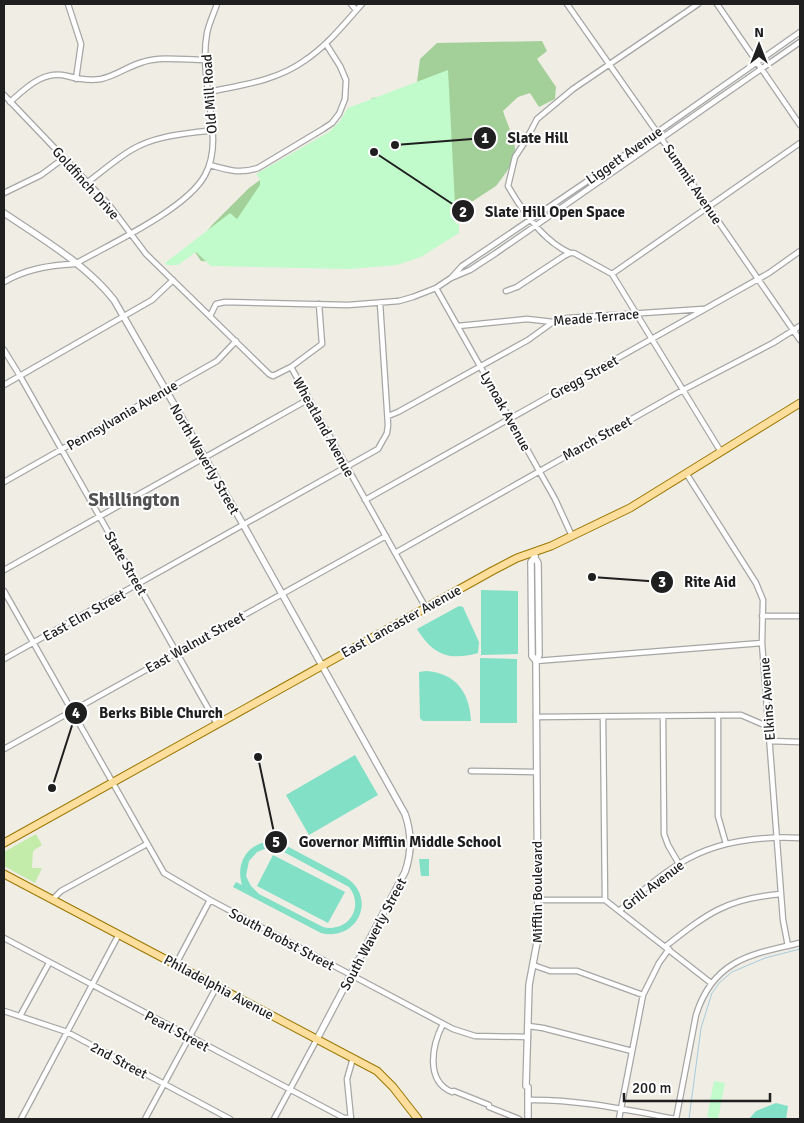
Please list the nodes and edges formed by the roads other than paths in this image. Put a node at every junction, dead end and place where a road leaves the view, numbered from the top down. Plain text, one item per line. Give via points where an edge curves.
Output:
1 (68, 4) edge
2 (217, 4) edge
3 (351, 4) edge
4 (362, 4) edge
5 (698, 4) edge
6 (717, 4) edge
7 (569, 5) edge
8 (356, 10) junction
9 (800, 32) edge
10 (800, 42) edge
11 (326, 44) junction
12 (204, 60) junction
13 (757, 62) junction
14 (610, 64) junction
15 (762, 69) junction
16 (76, 79) junction
17 (208, 92) junction
18 (4, 95) edge
19 (10, 102) junction
20 (800, 125) edge
21 (213, 130) junction
22 (657, 131) junction
23 (662, 138) junction
24 (800, 143) edge
25 (64, 158) junction
26 (210, 165) junction
27 (88, 182) junction
28 (4, 193) edge
29 (708, 206) junction
30 (4, 213) edge
31 (531, 219) junction
32 (536, 225) junction
33 (129, 234) junction
34 (800, 251) edge
35 (570, 253) junction
36 (75, 264) junction
37 (612, 274) junction
38 (451, 278) junction
39 (758, 279) junction
40 (173, 280) junction
41 (4, 282) edge
42 (436, 288) junction
43 (506, 291) dead end
44 (188, 294) joint
45 (380, 303) junction
46 (319, 304) junction
47 (704, 309) junction
48 (636, 313) junction
49 (210, 316) junction
50 (124, 317) junction
51 (553, 322) junction
52 (458, 326) junction
53 (800, 326) edge
54 (793, 330) junction
55 (652, 339) junction
56 (800, 340) edge
57 (236, 341) junction
58 (4, 350) edge
59 (481, 366) junction
60 (290, 367) junction
61 (20, 376) junction
62 (4, 385) edge
63 (166, 390) junction
64 (683, 390) junction
65 (309, 399) junction
66 (800, 403) edge
67 (388, 416) junction
68 (510, 419) junction
69 (62, 449) junction
70 (721, 452) junction
71 (204, 458) junction
72 (347, 467) junction
73 (540, 470) junction
74 (686, 473) junction
75 (4, 482) edge
76 (365, 500) junction
77 (99, 517) junction
78 (244, 526) junction
79 (386, 536) junction
80 (572, 536) junction
81 (395, 553) junction
82 (535, 555) junction
83 (4, 570) edge
84 (139, 584) junction
85 (4, 591) edge
86 (281, 594) junction
87 (426, 608) junction
88 (762, 616) junction
89 (800, 616) edge
90 (33, 643) junction
91 (762, 643) junction
92 (177, 652) junction
93 (4, 660) edge
94 (536, 661) junction
95 (322, 665) junction
96 (71, 711) junction
97 (718, 715) junction
98 (663, 716) junction
99 (536, 717) junction
100 (603, 717) junction
101 (217, 724) junction
102 (769, 727) junction
103 (770, 741) junction
104 (800, 742) edge
105 (4, 749) edge
106 (471, 771) dead end
107 (536, 772) junction
108 (112, 782) junction
109 (777, 837) junction
110 (800, 838) edge
111 (4, 843) edge
112 (147, 844) junction
113 (726, 844) junction
114 (679, 864) junction
115 (4, 874) edge
116 (781, 894) junction
117 (54, 899) junction
118 (210, 900) junction
119 (537, 900) junction
120 (605, 900) junction
121 (619, 911) junction
122 (119, 934) junction
123 (4, 938) edge
124 (800, 943) edge
125 (788, 946) junction
126 (667, 948) junction
127 (49, 963) junction
128 (176, 964) junction
129 (533, 965) junction
130 (351, 976) junction
131 (711, 983) junction
132 (92, 986) junction
133 (217, 986) junction
134 (643, 995) junction
135 (4, 1010) edge
136 (20, 1016) junction
137 (443, 1024) junction
138 (528, 1026) junction
139 (67, 1032) junction
140 (189, 1037) junction
141 (528, 1037) junction
142 (317, 1039) junction
143 (632, 1051) junction
144 (353, 1058) junction
145 (164, 1084) junction
146 (290, 1090) junction
147 (528, 1100) junction
148 (621, 1109) junction
149 (20, 1119) edge
150 (145, 1119) edge
151 (230, 1119) edge
152 (274, 1119) edge
153 (351, 1119) edge
154 (418, 1119) edge
155 (519, 1119) edge
156 (528, 1119) edge
157 (619, 1119) edge
158 (676, 1119) edge

1 - 16 street via 81,44
2 - 12 street, Old Mill Road via 207,32
3 - 8 street
4 - 8 street
5 - 14 street
6 - 13 street
7 - 14 street, Summit Avenue
8 - 11 street
9 - 13 street, Liggett Avenue
10 - 15 street, Liggett Avenue
11 - 17 street via 284,73
11 - 26 street via 343,72 346,86 343,107 332,124 258,168 236,172
12 - 16 street via 150,60 106,78
12 - 17 street, Old Mill Road
13 - 15 street
13 - 22 street, Liggett Avenue
14 - 22 street, Summit Avenue
14 - 31 street via 566,94 537,119 515,157 508,186
15 - 20 street
15 - 23 street, Liggett Avenue
16 - 19 street via 44,77
17 - 21 street, Old Mill Road
18 - 19 street, Goldfinch Drive
19 - 25 street, Goldfinch Drive
21 - 26 street, Old Mill Road
21 - 27 street via 140,145
22 - 23 street, Summit Avenue
22 - 31 street, Liggett Avenue
23 - 29 street, Summit Avenue
23 - 32 street, Liggett Avenue
24 - 29 street
25 - 27 street, Goldfinch Drive
25 - 28 street via 41,175
26 - 33 street, Old Mill Road via 190,195
27 - 33 street, Goldfinch Drive
29 - 37 street
29 - 39 street, Summit Avenue
30 - 36 street, North Waverly Street
31 - 32 street
31 - 38 street, Liggett Avenue via 462,266
32 - 35 street via 554,244
32 - 38 street, Liggett Avenue via 470,270
33 - 36 street, Old Mill Road
33 - 40 street, Goldfinch Drive
34 - 39 street, Gregg Street
35 - 37 street via 574,252
35 - 43 street
36 - 41 street via 43,267
36 - 50 street, North Waverly Street via 105,288
37 - 48 street
38 - 42 street
39 - 47 street, Gregg Street
39 - 54 street, Summit Avenue
40 - 44 street, Goldfinch Drive
40 - 50 street via 152,300
42 - 45 street via 413,297
42 - 52 street, Lynoak Avenue
44 - 49 street, Wheatland Avenue
45 - 46 street
45 - 67 street, East Elm Street
46 - 49 street via 224,302 216,304
46 - 60 street via 322,344
47 - 48 street, Meade Terrace
47 - 55 street, Gregg Street
48 - 51 street, Meade Terrace
48 - 55 street
49 - 57 street, Wheatland Avenue
50 - 61 street
50 - 63 street, North Waverly Street
51 - 52 street, Meade Terrace via 527,319
51 - 59 street
52 - 59 street, Lynoak Avenue
53 - 54 street, March Street
54 - 56 street, Summit Avenue
54 - 64 street, March Street
55 - 64 street
55 - 68 street, Gregg Street
57 - 60 street, Wheatland Avenue via 273,376
57 - 63 street, Pennsylvania Avenue via 218,361
58 - 61 street, State Street
59 - 67 street
59 - 68 street, Lynoak Avenue
60 - 65 street, Wheatland Avenue
61 - 62 street
61 - 69 street, State Street
63 - 69 street, Pennsylvania Avenue
63 - 71 street, North Waverly Street
64 - 70 street
64 - 73 street, March Street
65 - 71 street
65 - 72 street, Wheatland Avenue
66 - 70 main road, East Lancaster Avenue
67 - 72 street, East Elm Street via 387,433 378,449
68 - 73 street, Lynoak Avenue
68 - 76 street, Gregg Street
69 - 75 street, Pennsylvania Avenue
69 - 77 street, State Street
70 - 74 main road, East Lancaster Avenue
71 - 77 street
71 - 78 street, North Waverly Street
72 - 76 street, Wheatland Avenue
72 - 78 street, East Elm Street
73 - 80 street, Lynoak Avenue
73 - 81 street, March Street
74 - 80 main road, East Lancaster Avenue via 630,508
74 - 88 street, Elkins Avenue via 756,583 763,600
76 - 79 street, Wheatland Avenue
77 - 83 street
77 - 84 street, State Street
78 - 84 street, East Elm Street
78 - 86 street, North Waverly Street
79 - 81 street, Wheatland Avenue
79 - 86 street, East Walnut Street
80 - 82 main road, East Lancaster Avenue
81 - 87 street, Wheatland Avenue
82 - 87 main road, East Lancaster Avenue via 517,558
82 - 94 street, Mifflin Boulevard via 538,563 539,655
84 - 90 street, East Elm Street
84 - 92 street, State Street
85 - 90 street, South Brobst Street
86 - 92 street, East Walnut Street
86 - 95 street, North Waverly Street
87 - 95 main road, East Lancaster Avenue
88 - 89 street
88 - 91 street, Elkins Avenue
90 - 93 street, East Elm Street
90 - 96 street, South Brobst Street
91 - 94 street
91 - 102 street, Elkins Avenue
92 - 96 street, East Walnut Street
92 - 101 street, State Street
94 - 99 street, Mifflin Boulevard
95 - 101 main road, East Lancaster Avenue
95 - 130 street, South Waverly Street via 401,806 410,836 406,872
96 - 105 street, East Walnut Street
96 - 108 street, South Brobst Street
97 - 98 street
97 - 102 street via 740,715
97 - 113 street via 718,816
98 - 100 street
98 - 114 street via 664,834
99 - 100 street
99 - 107 street, Mifflin Boulevard
100 - 120 street
101 - 108 main road, East Lancaster Avenue
102 - 103 street, Elkins Avenue
103 - 104 street
103 - 109 street, Elkins Avenue
106 - 107 street
107 - 119 street, Mifflin Boulevard
108 - 111 main road, East Lancaster Avenue
108 - 112 street, South Brobst Street
109 - 110 street, Grill Avenue
109 - 113 street, Grill Avenue
109 - 116 street, Elkins Avenue
112 - 117 street via 61,891
112 - 118 street, South Brobst Street via 164,873
113 - 114 street, Grill Avenue
114 - 121 street, Grill Avenue
115 - 117 main road, Philadelphia Avenue
116 - 125 street, Elkins Avenue
116 - 126 street via 747,898 718,908
117 - 122 main road, Philadelphia Avenue
118 - 128 street
118 - 130 street, South Brobst Street
119 - 120 street, Grill Avenue
119 - 129 street, Mifflin Boulevard via 538,937
120 - 121 street, Grill Avenue
121 - 126 street
122 - 128 main road, Philadelphia Avenue
122 - 132 street
123 - 127 street, Pearl Street
124 - 125 street
125 - 131 street via 742,959
126 - 131 street
126 - 134 street
127 - 132 street, Pearl Street
127 - 136 street
128 - 133 main road, Philadelphia Avenue
129 - 134 street via 550,971 577,971
129 - 138 street, Mifflin Boulevard
130 - 137 street, South Brobst Street
130 - 142 street, South Waverly Street
131 - 158 street via 696,1014
132 - 139 street
132 - 140 street, Pearl Street
133 - 140 street
133 - 142 main road, Philadelphia Avenue
134 - 143 street
135 - 136 street, 2nd Street
136 - 139 street, 2nd Street
137 - 141 street, South Brobst Street via 471,1035
137 - 155 street via 436,1037 434,1052 434,1073 441,1086
138 - 141 street, Mifflin Boulevard
138 - 143 street
139 - 145 street, 2nd Street
139 - 149 street
140 - 145 street
140 - 146 street, Pearl Street
141 - 147 street, Mifflin Boulevard
142 - 144 main road, Philadelphia Avenue
142 - 146 street
143 - 148 street
144 - 153 street via 348,1079
144 - 154 main road, Philadelphia Avenue via 385,1078
145 - 150 street
145 - 151 street, 2nd Street
146 - 152 street
146 - 153 street, Pearl Street
147 - 148 street
147 - 156 street, Mifflin Boulevard
148 - 157 street
148 - 158 street

